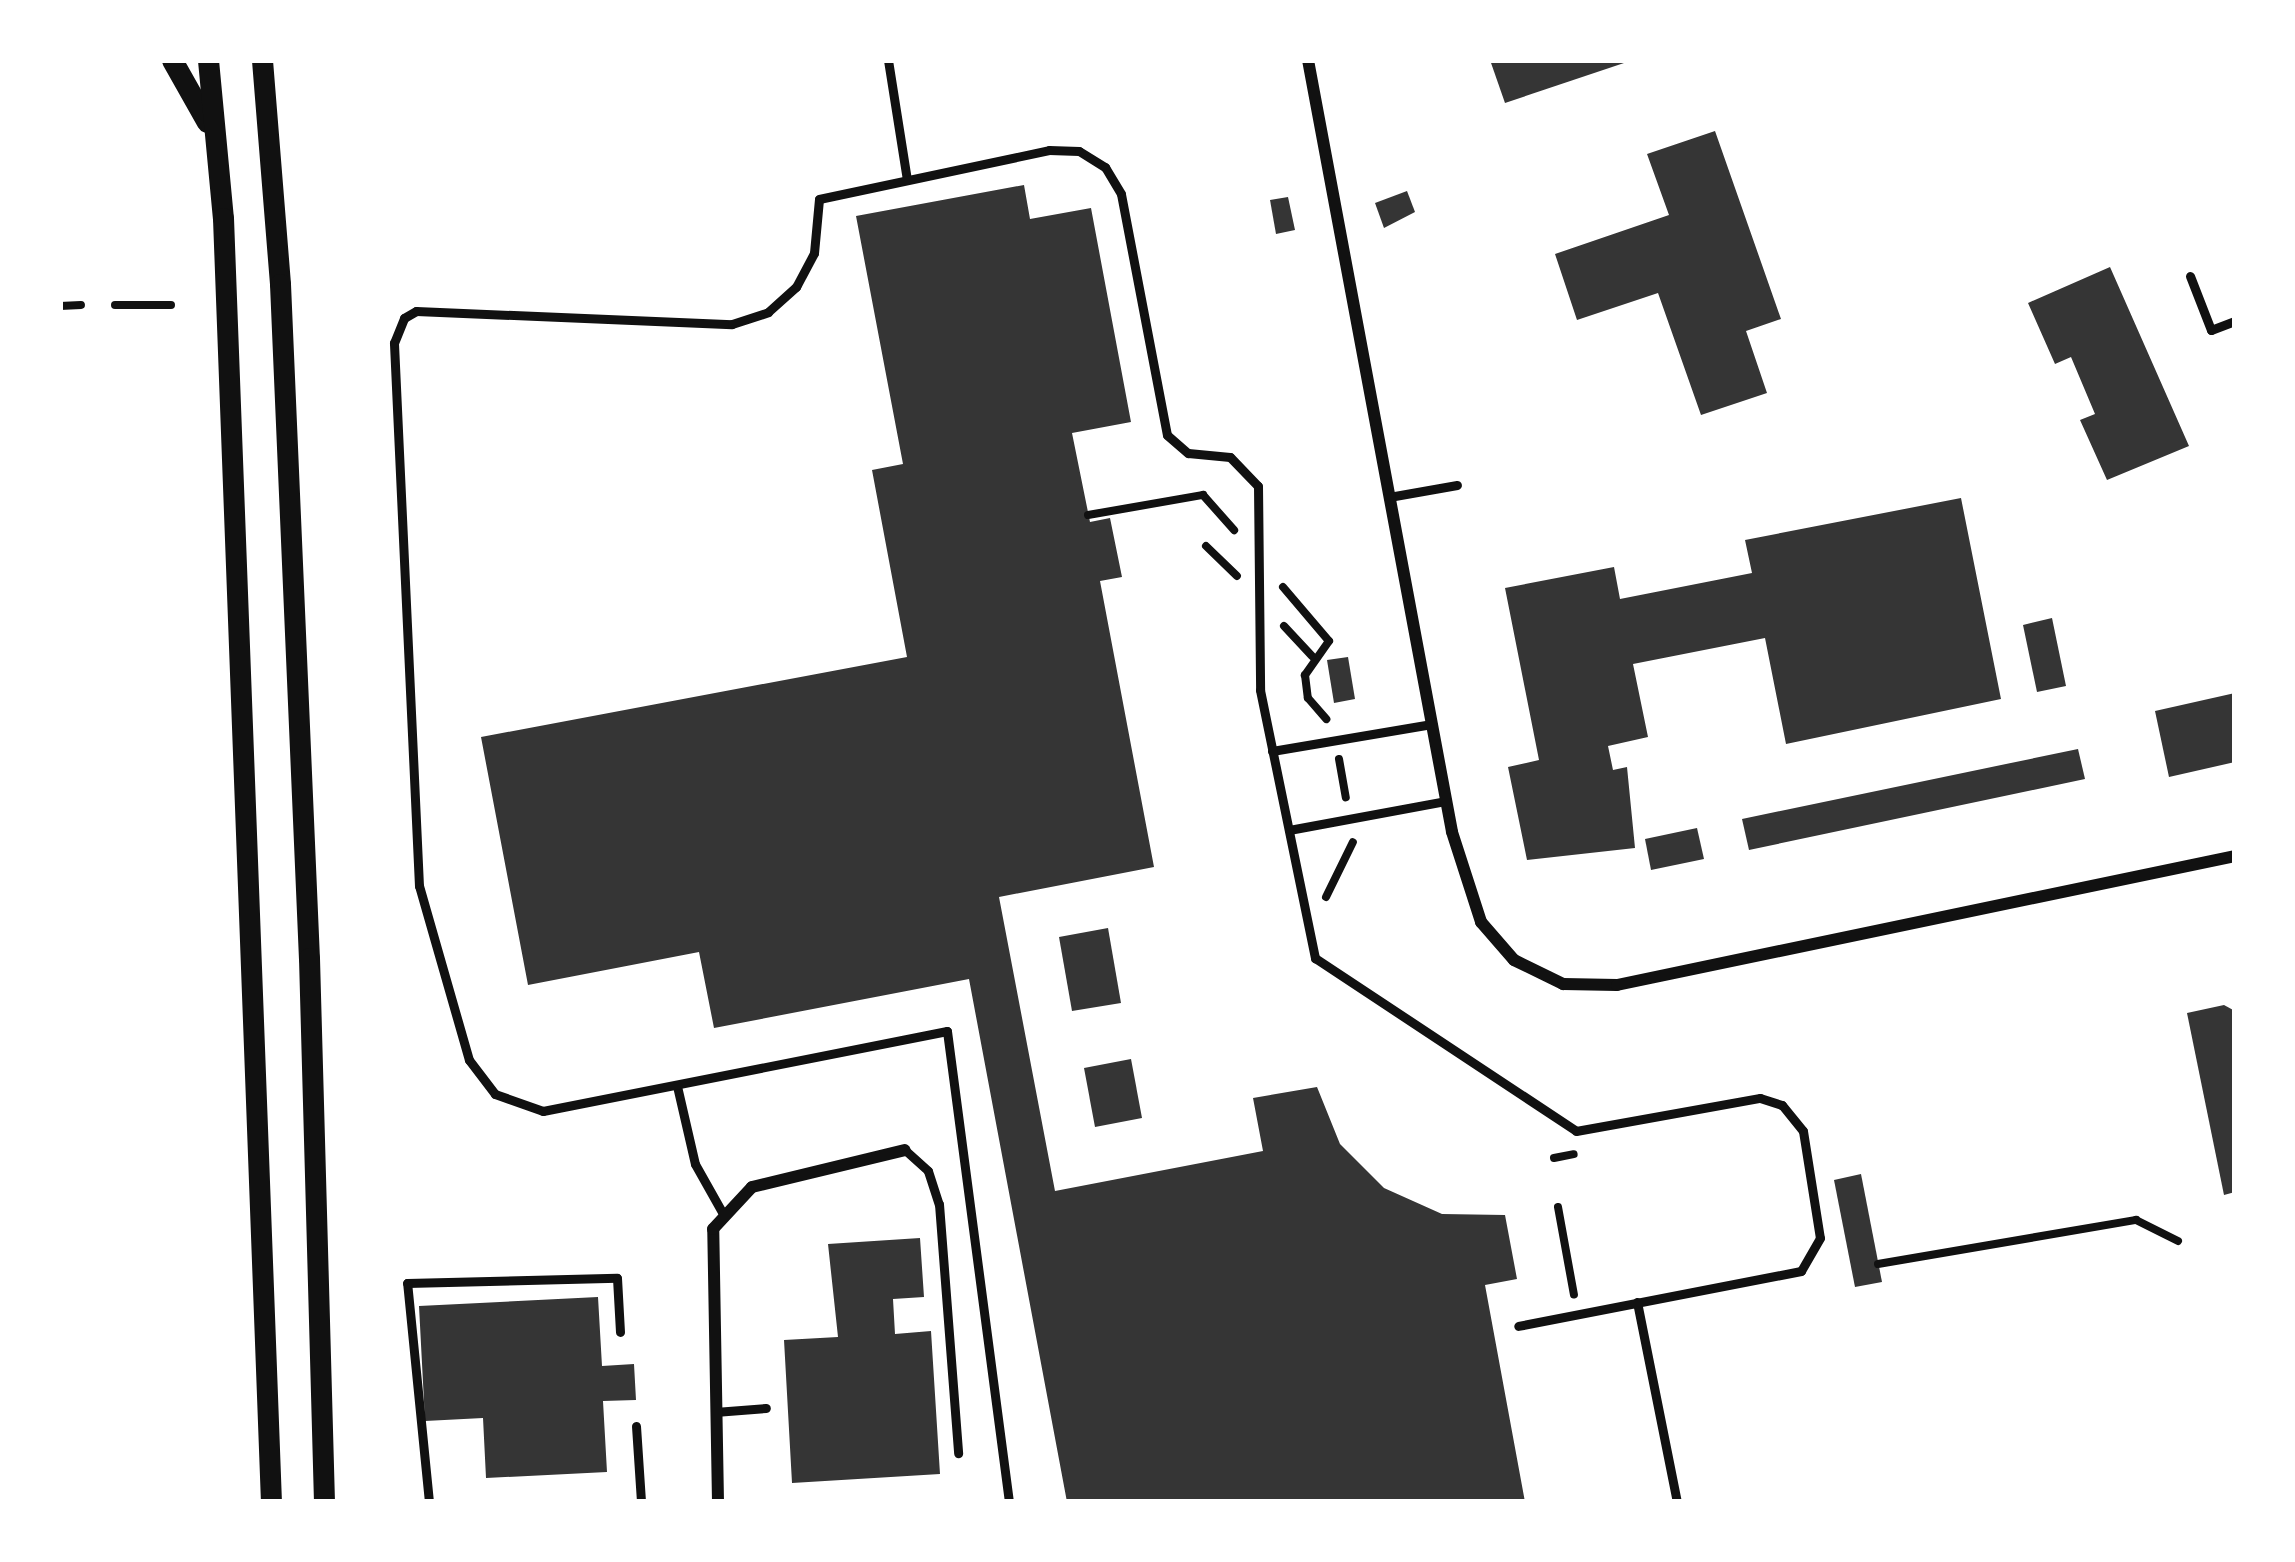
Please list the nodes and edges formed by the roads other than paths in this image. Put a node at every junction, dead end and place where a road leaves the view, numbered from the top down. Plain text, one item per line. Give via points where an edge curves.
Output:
1 (172, 60) edge
2 (208, 60) edge
3 (262, 60) edge
4 (888, 60) edge
5 (1308, 60) edge
6 (214, 137) junction
7 (907, 180) junction
8 (2190, 276) dead end
9 (2235, 321) edge
10 (1456, 484) dead end
11 (1389, 497) junction
12 (1432, 724) junction
13 (1272, 751) junction
14 (1446, 801) junction
15 (1288, 830) junction
16 (2235, 856) edge
17 (677, 1086) junction
18 (905, 1150) joint
19 (722, 1212) junction
20 (1637, 1302) junction
21 (1519, 1326) dead end
22 (620, 1332) dead end
23 (766, 1408) dead end
24 (715, 1412) junction
25 (636, 1426) dead end
26 (958, 1453) dead end
27 (271, 1502) edge
28 (324, 1502) edge
29 (429, 1502) edge
30 (640, 1502) edge
31 (718, 1502) edge
32 (1009, 1502) edge
33 (1677, 1502) edge

1 - 6 street
2 - 6 street
3 - 28 street via 280,284 309,958
4 - 7 lane
5 - 11 street
6 - 27 street
7 - 13 lane via 1064,148 1093,158 1115,180 1167,435 1188,453 1230,458 1258,486 1254,628
7 - 17 lane via 819,199 807,271 783,301 751,320 714,326 429,310 396,329 419,886 469,1060 495,1094 543,1111
8 - 9 lane via 2211,330
10 - 11 lane
11 - 12 street
12 - 13 lane
12 - 14 street
13 - 15 lane
14 - 15 lane
14 - 16 street via 1470,900 1496,943 1537,974 1590,987
15 - 20 lane via 1315,958 1576,1131 1760,1098 1795,1117 1819,1223 1810,1262
17 - 19 lane via 695,1164
17 - 32 lane via 947,1030
18 - 19 street via 770,1180
18 - 26 lane via 928,1171 938,1204
19 - 24 street via 708,1249
20 - 21 lane
20 - 33 lane
22 - 29 lane via 617,1278 407,1283
23 - 24 lane
24 - 31 street
25 - 30 lane

